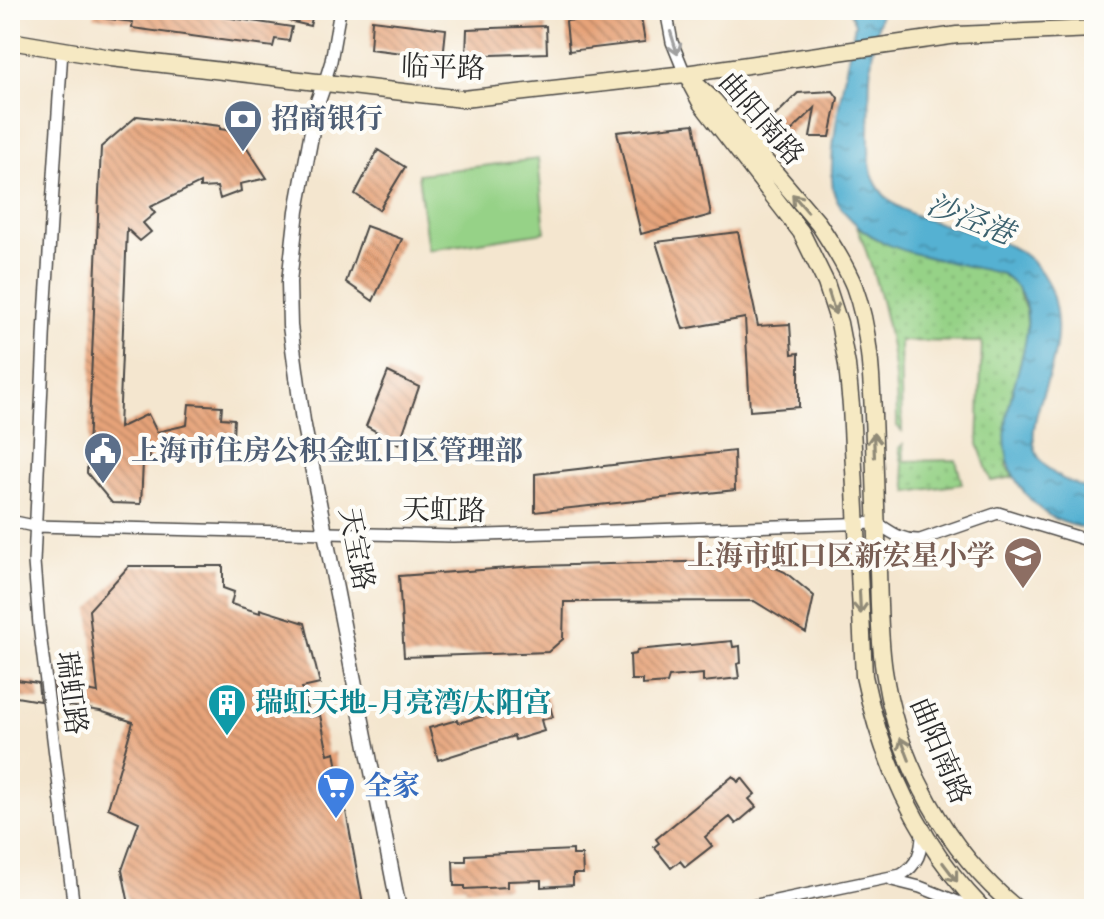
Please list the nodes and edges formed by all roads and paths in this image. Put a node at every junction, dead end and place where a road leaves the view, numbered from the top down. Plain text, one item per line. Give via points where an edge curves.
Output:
1 (340, 10) edge
2 (666, 10) edge
3 (1094, 29) edge
4 (10, 41) edge
5 (62, 50) junction
6 (685, 74) junction
7 (324, 84) junction
8 (10, 521) edge
9 (877, 523) junction
10 (856, 524) junction
11 (34, 526) junction
12 (326, 532) junction
13 (1094, 542) edge
14 (922, 830) junction
15 (887, 879) junction
16 (74, 909) edge
17 (399, 909) edge
18 (737, 909) edge
19 (976, 909) edge
20 (983, 909) edge
21 (1017, 909) edge

1 - 7 street, 天宝路
2 -> 6 street
3 - 6 main road, 临平路 via 957,35
4 - 5 main road, 临平路
5 - 7 main road, 临平路
5 - 11 street, 瑞虹路
6 - 7 main road, 临平路 via 463,99
9 -> 6 main road, 曲阳南路 via 868,352 853,286 818,223
6 -> 10 main road, 曲阳南路 via 699,101 801,232 826,283 847,365
7 - 12 street, 天宝路 via 297,211 289,282 295,373
8 - 11 street, 天虹路
9 - 10 street, 天虹路
9 - 13 street via 899,538 920,540 998,513
21 -> 9 main road, 曲阳南路 via 954,843 904,747 884,671
10 - 12 street, 天虹路 via 512,536
10 -> 14 main road, 曲阳南路 via 864,676 872,715
11 - 12 street, 天虹路
11 - 16 street, 瑞虹路 via 39,625
12 - 17 street, 天宝路
14 - 15 street via 917,860 905,874
14 -> 20 main road, 曲阳南路
15 - 18 street
15 - 19 street

